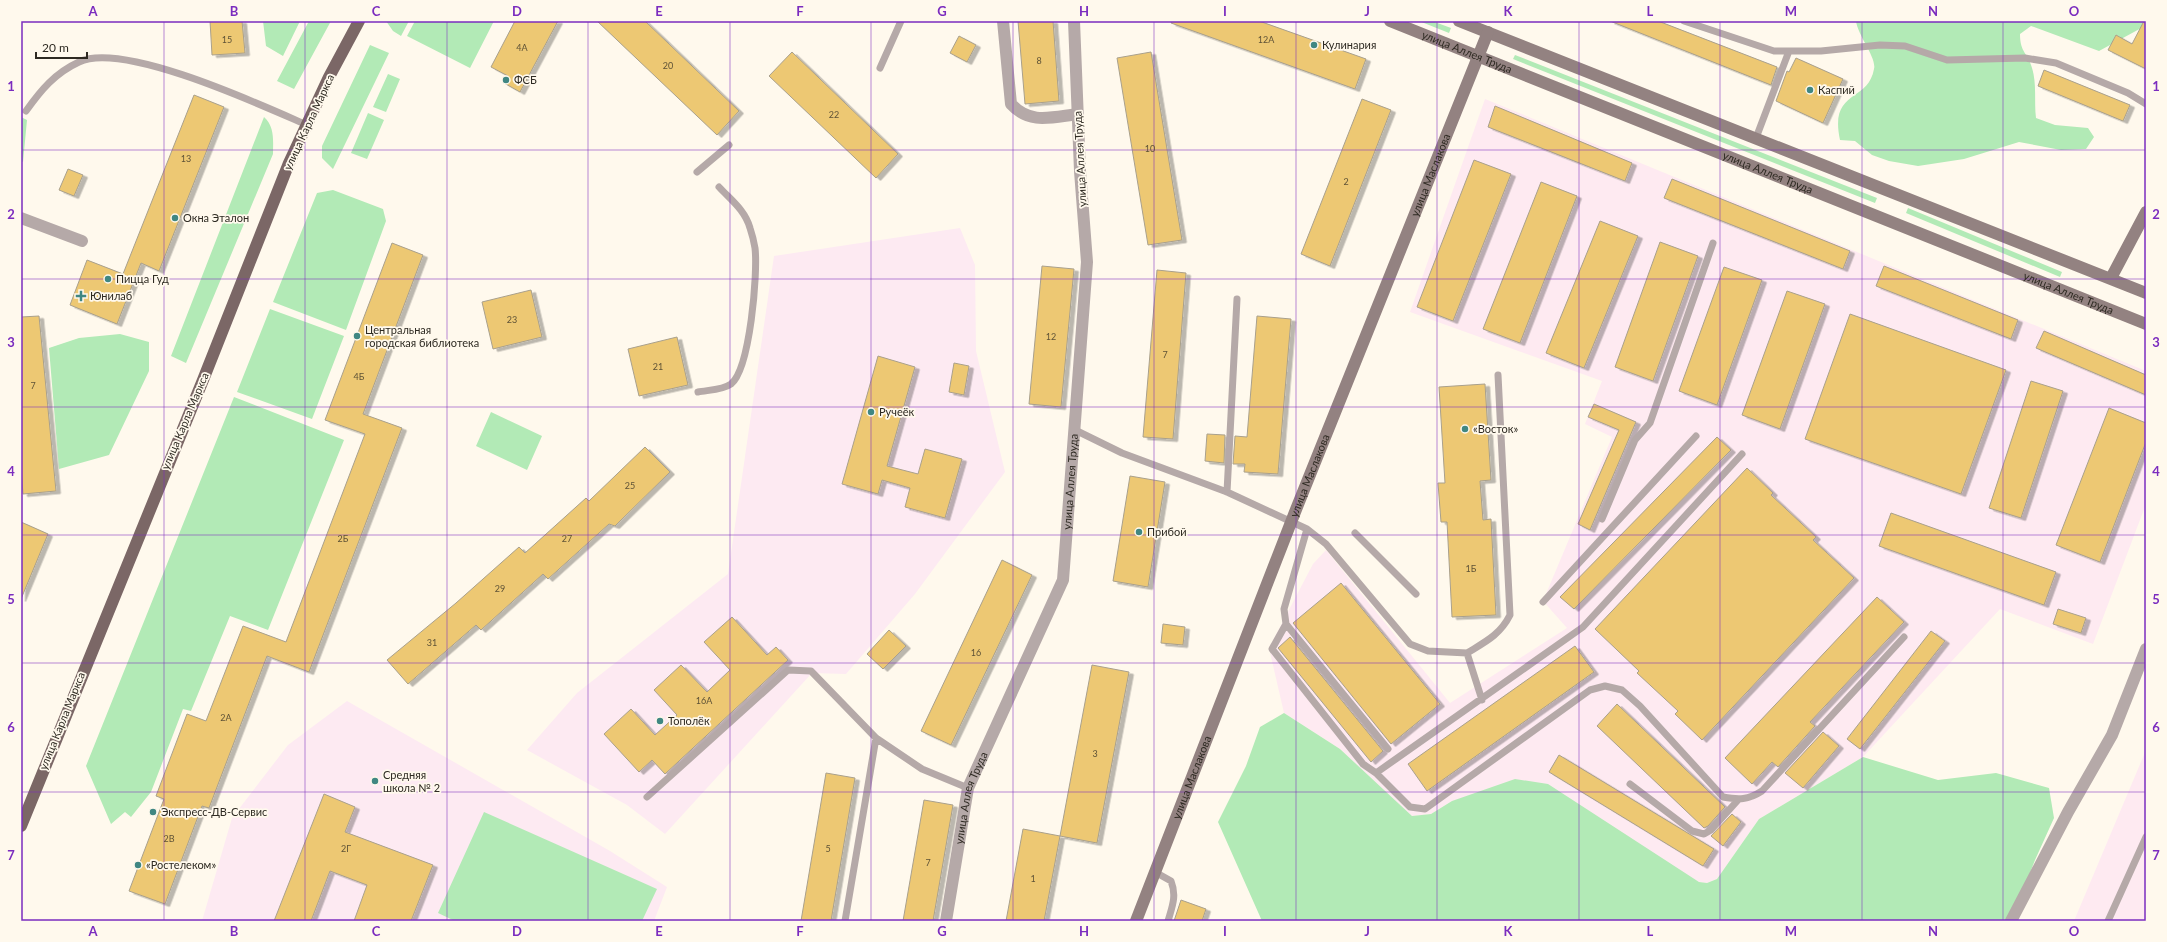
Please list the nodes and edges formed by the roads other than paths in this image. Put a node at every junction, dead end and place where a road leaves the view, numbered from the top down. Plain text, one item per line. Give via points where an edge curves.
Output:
1 (359, 21) edge
2 (900, 21) edge
3 (1002, 21) edge
4 (1074, 21) edge
5 (1390, 21) edge
6 (1459, 21) edge
7 (1684, 21) edge
8 (1488, 32) junction
9 (1789, 51) junction
10 (1478, 55) junction
11 (880, 68) dead end
12 (2146, 104) edge
13 (26, 111) dead end
14 (1078, 114) junction
15 (307, 125) junction
16 (1756, 138) junction
17 (729, 145) dead end
18 (697, 172) dead end
19 (719, 187) dead end
20 (2146, 212) edge
21 (21, 218) edge
22 (82, 241) dead end
23 (1713, 243) dead end
24 (2111, 278) junction
25 (2146, 293) edge
26 (1237, 299) dead end
27 (2146, 324) edge
28 (1498, 375) dead end
29 (698, 392) dead end
30 (1073, 429) junction
31 (1696, 436) dead end
32 (1742, 454) dead end
33 (1227, 492) junction
34 (1602, 519) dead end
35 (1291, 523) junction
36 (1307, 529) junction
37 (1355, 533) dead end
38 (1416, 594) dead end
39 (1543, 602) dead end
40 (1286, 624) junction
41 (1904, 637) dead end
42 (2146, 649) edge
43 (1466, 653) junction
44 (1482, 700) junction
45 (876, 738) junction
46 (1388, 749) dead end
47 (1376, 773) junction
48 (1630, 784) dead end
49 (968, 788) junction
50 (647, 797) dead end
51 (1738, 800) junction
52 (21, 826) edge
53 (2146, 837) edge
54 (1155, 872) junction
55 (845, 921) edge
56 (946, 921) edge
57 (1136, 921) edge
58 (1168, 921) edge
59 (2011, 921) edge
60 (2108, 921) edge

1 - 15 main road, улица Карла Маркса
2 - 11 lane
3 - 14 street via 1011,104 1018,112 1030,118
4 - 14 street, улица Аллея Труда
5 - 10 street, улица Аллея Труда
6 - 8 street
7 - 9 lane via 1774,51
8 - 10 street, улица Маслакова
8 - 16 street
9 - 12 lane via 1821,51 1880,45 1905,46 1947,60 2025,58 2056,63 2128,93
9 - 16 lane
10 - 27 street, улица Аллея Труда
10 - 35 street, улица Маслакова
13 - 15 lane via 43,87 57,76 79,62 104,57 119,58 186,76 231,92
14 - 30 street, улица Аллея Труда via 1086,262
15 - 52 main road, улица Карла Маркса via 289,163
16 - 24 street
17 - 18 lane
19 - 29 lane via 742,211 750,227 755,249 756,278 746,353 739,374 730,384
20 - 24 street
21 - 22 street
23 - 34 lane via 1650,422 1635,440
24 - 25 street
26 - 33 lane
28 - 43 lane via 1510,615 1504,628 1490,640
30 - 33 lane via 1122,453
30 - 49 street, улица Аллея Труда via 1063,580
31 - 39 lane
32 - 44 lane via 1583,627
33 - 35 lane
35 - 36 lane
35 - 54 street, улица Маслакова
36 - 40 lane via 1284,609
36 - 43 lane via 1326,544 1410,644 1428,651
37 - 38 lane
40 - 46 lane
40 - 47 lane via 1272,646 1273,652 1363,764
41 - 51 lane via 1762,791 1751,798
42 - 59 street via 2112,735
43 - 44 lane
44 - 47 lane
45 - 49 lane via 922,770
45 - 50 lane via 811,671 788,670
45 - 55 lane
47 - 51 lane via 1410,807 1425,809 1590,690 1605,686 1622,690 1640,706 1723,797
48 - 51 lane via 1692,831 1704,834 1711,830
49 - 56 street, улица Аллея Труда
53 - 60 lane
54 - 57 street, улица Маслакова
54 - 58 lane via 1171,881 1174,890 1175,898

